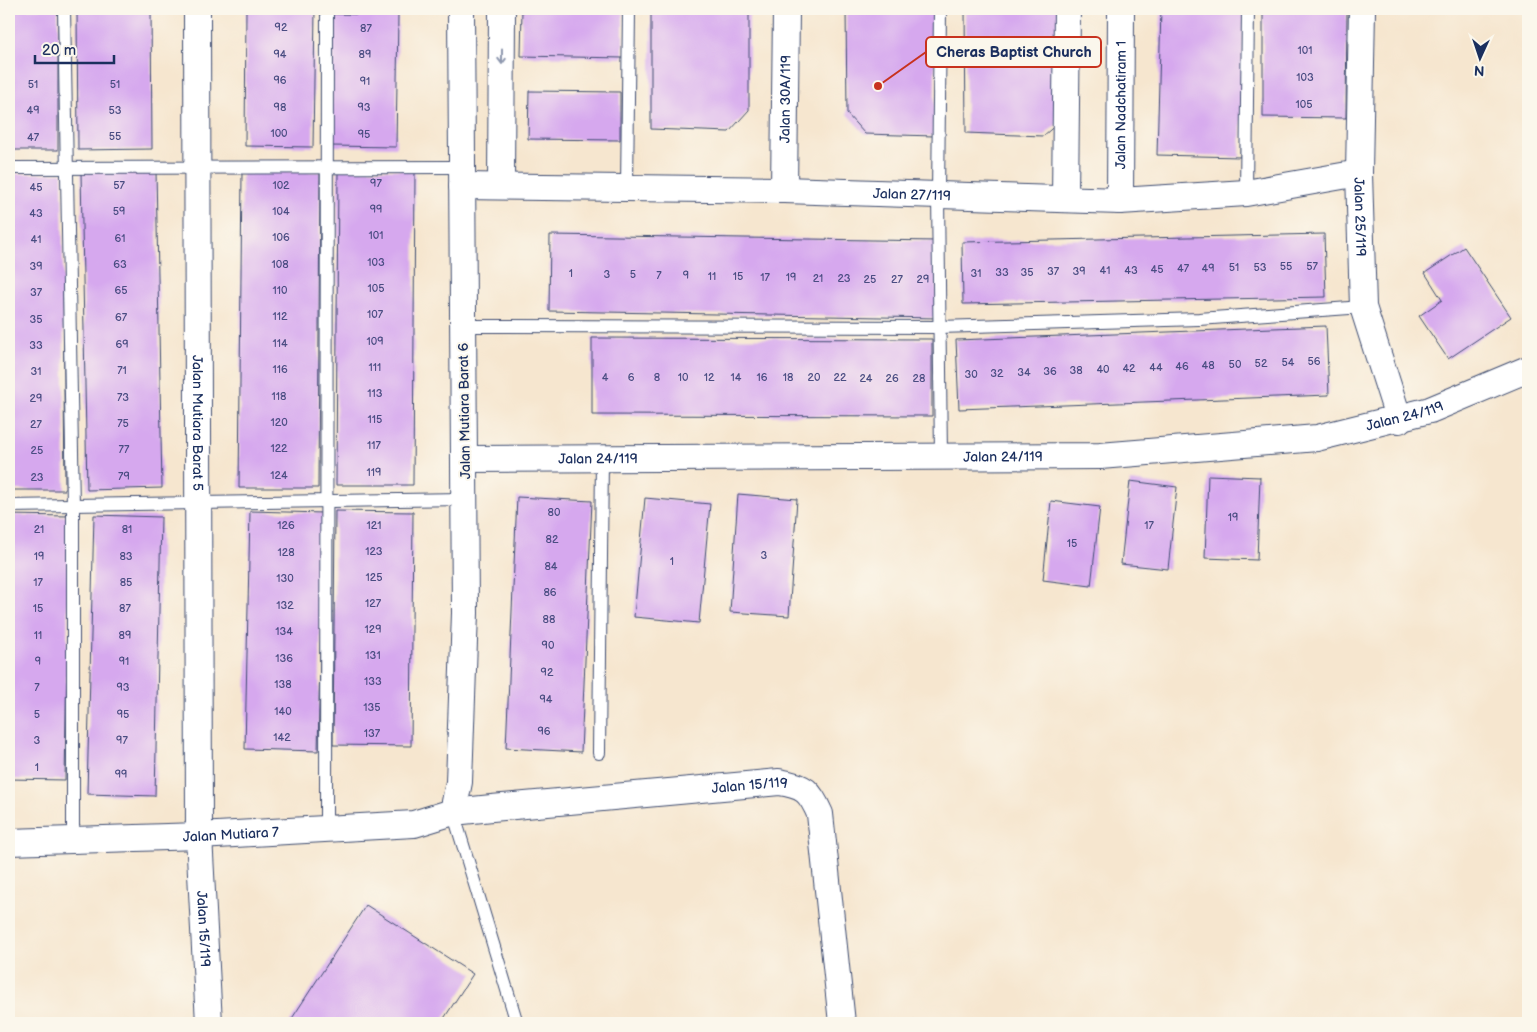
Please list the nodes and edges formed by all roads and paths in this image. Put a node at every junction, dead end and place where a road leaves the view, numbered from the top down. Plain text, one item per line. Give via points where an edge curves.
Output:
1 (64, 9) edge
2 (197, 9) edge
3 (327, 9) edge
4 (461, 9) edge
5 (502, 9) edge
6 (630, 9) edge
7 (786, 9) edge
8 (940, 9) edge
9 (1067, 9) edge
10 (1121, 9) edge
11 (1248, 9) edge
12 (1362, 9) edge
13 (9, 168) edge
14 (67, 168) junction
15 (197, 168) junction
16 (328, 168) junction
17 (1359, 174) junction
18 (462, 176) junction
19 (501, 186) junction
20 (627, 188) junction
21 (784, 190) junction
22 (1246, 193) junction
23 (938, 196) junction
24 (1065, 198) junction
25 (1120, 201) junction
26 (1363, 307) junction
27 (462, 326) junction
28 (939, 327) junction
29 (1528, 369) edge
30 (1399, 420) junction
31 (940, 457) junction
32 (602, 458) junction
33 (464, 459) junction
34 (465, 500) junction
35 (328, 502) junction
36 (198, 503) junction
37 (9, 506) edge
38 (73, 506) junction
39 (598, 753) dead end
40 (453, 812) junction
41 (326, 830) junction
42 (199, 836) junction
43 (73, 840) junction
44 (9, 842) edge
45 (209, 1023) edge
46 (517, 1023) edge
47 (842, 1023) edge

1 - 14 lane
2 - 15 street, Jalan Mutiara Barat 5
3 - 16 lane
4 - 18 street, Jalan Mutiara Barat 6
5 -> 19 street
6 - 20 lane
7 - 21 street, Jalan 30A/119
8 - 23 lane
9 - 24 street
10 - 25 street, Jalan Nadchatiram 1
11 - 22 lane
12 - 17 street, Jalan 25/119
13 - 14 lane
14 - 15 lane
14 - 38 lane
15 - 16 lane
15 - 36 street, Jalan Mutiara Barat 5
16 - 18 lane
16 - 35 lane
17 - 22 street, Jalan 27/119
17 - 26 street, Jalan 25/119
18 - 19 street, Jalan 27/119
18 - 27 street, Jalan Mutiara Barat 6
19 - 20 street, Jalan 27/119
20 - 21 street, Jalan 27/119
21 - 23 street, Jalan 27/119
22 - 25 street, Jalan 27/119
23 - 24 street, Jalan 27/119
23 - 28 lane
24 - 25 street, Jalan 27/119
26 - 28 lane via 1199,319
26 - 30 street, Jalan 25/119
27 - 28 lane
27 - 33 street, Jalan Mutiara Barat 6
28 - 31 lane
29 - 30 street, Jalan 24/119
30 - 31 street, Jalan 24/119 via 1317,438 1100,456
31 - 32 street, Jalan 24/119
32 - 33 street, Jalan 24/119
32 - 39 lane
33 - 34 street, Jalan Mutiara Barat 6
34 - 35 lane
34 - 40 street, Jalan Mutiara Barat 6 via 459,782
35 - 36 lane
35 - 41 lane
36 - 38 lane
36 - 42 street, Jalan Mutiara Barat 5
37 - 38 lane
38 - 43 lane
40 - 41 street, Jalan Mutiara 7 via 414,824
40 - 46 lane
40 - 47 street, Jalan 15/119 via 779,782 799,785 812,796 820,814
41 - 42 street, Jalan Mutiara 7
42 - 43 street, Jalan Mutiara 7
42 - 45 street, Jalan 15/119
43 - 44 street, Jalan Mutiara 7

